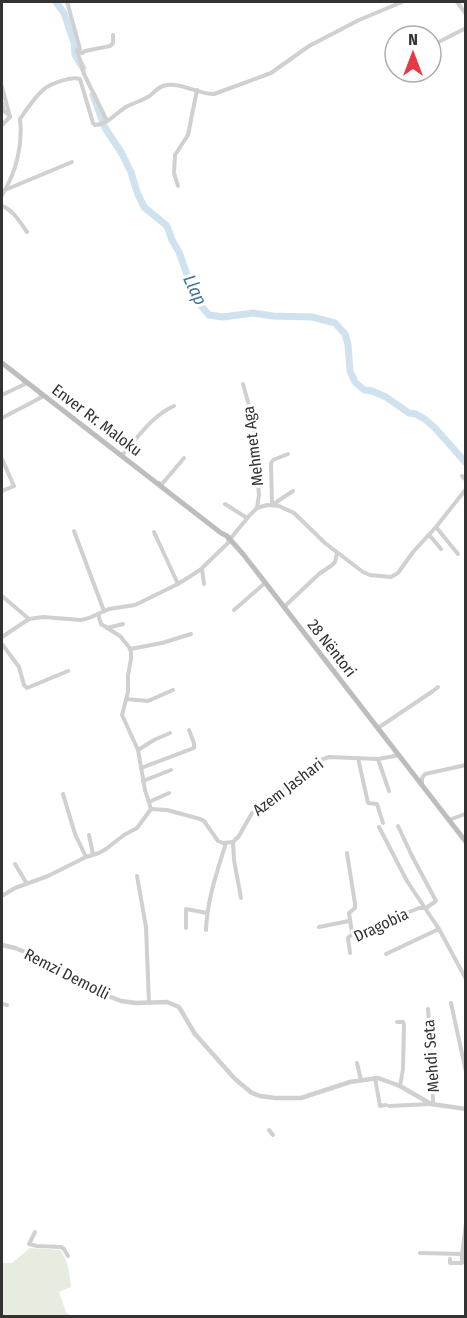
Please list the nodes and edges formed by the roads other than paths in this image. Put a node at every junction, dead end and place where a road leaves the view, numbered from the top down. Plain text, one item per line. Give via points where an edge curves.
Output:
1 (69, 2) edge
2 (402, 2) edge
3 (458, 2) edge
4 (465, 12) edge
5 (465, 28) edge
6 (113, 35) dead end
7 (443, 40) edge
8 (77, 50) junction
9 (2, 87) edge
10 (197, 90) junction
11 (2, 103) edge
12 (2, 116) edge
13 (10, 118) junction
14 (20, 119) junction
15 (105, 122) junction
16 (2, 125) edge
17 (72, 162) dead end
18 (178, 186) dead end
19 (3, 193) edge
20 (2, 206) edge
21 (27, 232) dead end
22 (2, 363) edge
23 (22, 379) junction
24 (243, 384) dead end
25 (40, 393) junction
26 (2, 395) edge
27 (174, 406) dead end
28 (2, 418) edge
29 (118, 452) junction
30 (288, 454) dead end
31 (184, 458) dead end
32 (2, 459) edge
33 (156, 482) junction
34 (465, 489) edge
35 (294, 491) dead end
36 (2, 492) edge
37 (225, 504) dead end
38 (272, 505) junction
39 (257, 508) junction
40 (248, 518) junction
41 (436, 526) junction
42 (74, 531) dead end
43 (154, 532) dead end
44 (428, 535) junction
45 (227, 536) junction
46 (441, 549) dead end
47 (337, 553) junction
48 (458, 554) dead end
49 (202, 569) junction
50 (265, 583) junction
51 (178, 584) junction
52 (204, 584) dead end
53 (2, 596) edge
54 (284, 608) junction
55 (234, 610) dead end
56 (104, 611) junction
57 (98, 615) junction
58 (29, 619) junction
59 (123, 624) dead end
60 (106, 628) junction
61 (191, 634) dead end
62 (2, 637) edge
63 (2, 644) edge
64 (130, 650) junction
65 (68, 671) dead end
66 (438, 687) dead end
67 (174, 690) dead end
68 (126, 699) junction
69 (378, 728) junction
70 (189, 730) dead end
71 (170, 733) dead end
72 (138, 752) junction
73 (398, 754) junction
74 (358, 758) junction
75 (378, 759) junction
76 (465, 765) edge
77 (141, 768) junction
78 (171, 770) dead end
79 (143, 781) junction
80 (423, 787) junction
81 (390, 791) dead end
82 (169, 793) dead end
83 (63, 794) dead end
84 (149, 802) junction
85 (151, 809) junction
86 (465, 814) edge
87 (447, 820) junction
88 (383, 823) dead end
89 (398, 826) dead end
90 (379, 827) dead end
91 (89, 835) dead end
92 (233, 842) junction
93 (465, 842) edge
94 (226, 843) junction
95 (347, 853) dead end
96 (93, 854) junction
97 (86, 857) junction
98 (15, 864) dead end
99 (137, 876) dead end
100 (27, 884) junction
101 (2, 896) edge
102 (241, 898) dead end
103 (426, 908) junction
104 (207, 913) junction
105 (349, 921) junction
106 (319, 927) dead end
107 (186, 928) dead end
108 (439, 929) junction
109 (206, 930) dead end
110 (355, 934) junction
111 (2, 945) edge
112 (350, 953) dead end
113 (386, 954) dead end
114 (465, 979) edge
115 (149, 1003) junction
116 (452, 1003) dead end
117 (428, 1009) dead end
118 (397, 1022) dead end
119 (357, 1063) dead end
120 (465, 1072) edge
121 (375, 1078) junction
122 (361, 1080) junction
123 (400, 1086) junction
124 (432, 1104) junction
125 (465, 1108) edge
126 (270, 1130) dead end
127 (465, 1133) edge
128 (273, 1135) dead end
129 (465, 1177) edge
130 (465, 1223) edge
131 (35, 1232) dead end
132 (420, 1252) dead end
133 (462, 1254) junction
134 (68, 1256) dead end
135 (450, 1259) dead end

1 - 8 street via 80,49
2 - 10 street via 309,46 271,73 214,94
3 - 4 street
5 - 7 street
6 - 8 street via 110,46 82,53
8 - 15 street
9 - 13 street
10 - 15 street via 163,86
10 - 18 street via 188,135 175,155
11 - 13 street
12 - 13 street
13 - 14 street
13 - 16 street
14 - 15 street via 44,89 76,78 82,81 93,123 98,126
14 - 19 street via 17,162
17 - 19 street
20 - 21 street
22 - 23 main road, Enver Rr. Maloku
23 - 25 main road, Enver Rr. Maloku
23 - 26 street via 25,384
24 - 39 street, Mehmet Aga via 253,420
25 - 28 street via 42,397
25 - 29 main road, Enver Rr. Maloku
27 - 29 street via 163,411 123,454
29 - 33 main road, Enver Rr. Maloku
30 - 38 street via 271,463
31 - 33 street via 162,484
32 - 36 street via 14,486
33 - 45 main road, Enver Rr. Maloku
34 - 41 street
35 - 38 street
37 - 40 street
38 - 39 street
38 - 47 street via 294,513
39 - 40 street
40 - 45 street via 231,538
41 - 44 street
41 - 48 street
42 - 56 street
43 - 51 street
44 - 46 street
44 - 47 street via 391,577 365,573
45 - 49 street via 229,542
45 - 50 main road, 28 Nëntori
47 - 54 street via 332,565
49 - 51 street
49 - 52 street
50 - 54 main road, 28 Nëntori
50 - 55 street
51 - 56 street via 135,605
53 - 58 street
54 - 69 main road, 28 Nëntori
56 - 57 street
57 - 58 street via 81,620
57 - 60 street
58 - 62 street
59 - 60 street
60 - 64 street via 116,632
61 - 64 street
63 - 65 street via 19,667 27,688
64 - 68 street
66 - 69 street
67 - 68 street via 148,701
68 - 72 street via 122,715
69 - 73 main road, 28 Nëntori
70 - 77 street via 194,748
71 - 72 street
72 - 77 street
73 - 75 street, Azem Jashari
73 - 80 main road, 28 Nëntori
74 - 75 street, Azem Jashari
74 - 88 street via 368,803 377,804
74 - 92 street, Azem Jashari via 329,757 315,762 252,813
75 - 81 street
76 - 80 street via 425,774
77 - 79 street
78 - 79 street
79 - 84 street
80 - 87 main road, 28 Nëntori
82 - 84 street
83 - 97 street
84 - 85 street
85 - 94 street via 200,819 218,841
85 - 96 street via 137,828
86 - 87 street
87 - 93 main road, 28 Nëntori
89 - 103 street via 436,901
90 - 103 street
91 - 96 street
92 - 94 street
92 - 102 street
94 - 104 street
95 - 105 street via 355,904
96 - 97 street
97 - 100 street
98 - 100 street
99 - 115 street via 146,927
100 - 101 street
103 - 108 street
103 - 110 street, Dragobia
104 - 107 street via 186,909
104 - 109 street
105 - 106 street
105 - 110 street
108 - 113 street
108 - 114 street
110 - 112 street, Dragobia via 348,938
111 - 115 street, Remzi Demolli via 43,959 79,984 104,995
115 - 122 street, Remzi Demolli via 179,1007 195,1034 235,1079 260,1096 301,1098
116 - 120 street
117 - 124 street, Mehdi Seta
118 - 123 street via 404,1025
119 - 122 street
121 - 122 street, Remzi Demolli
121 - 123 street, Remzi Demolli
121 - 124 street via 380,1106
123 - 124 street, Remzi Demolli
124 - 125 street, Remzi Demolli
126 - 128 street
127 - 129 street
130 - 133 street
131 - 134 street via 29,1244 61,1247
132 - 133 street
133 - 135 street via 462,1263 450,1263

